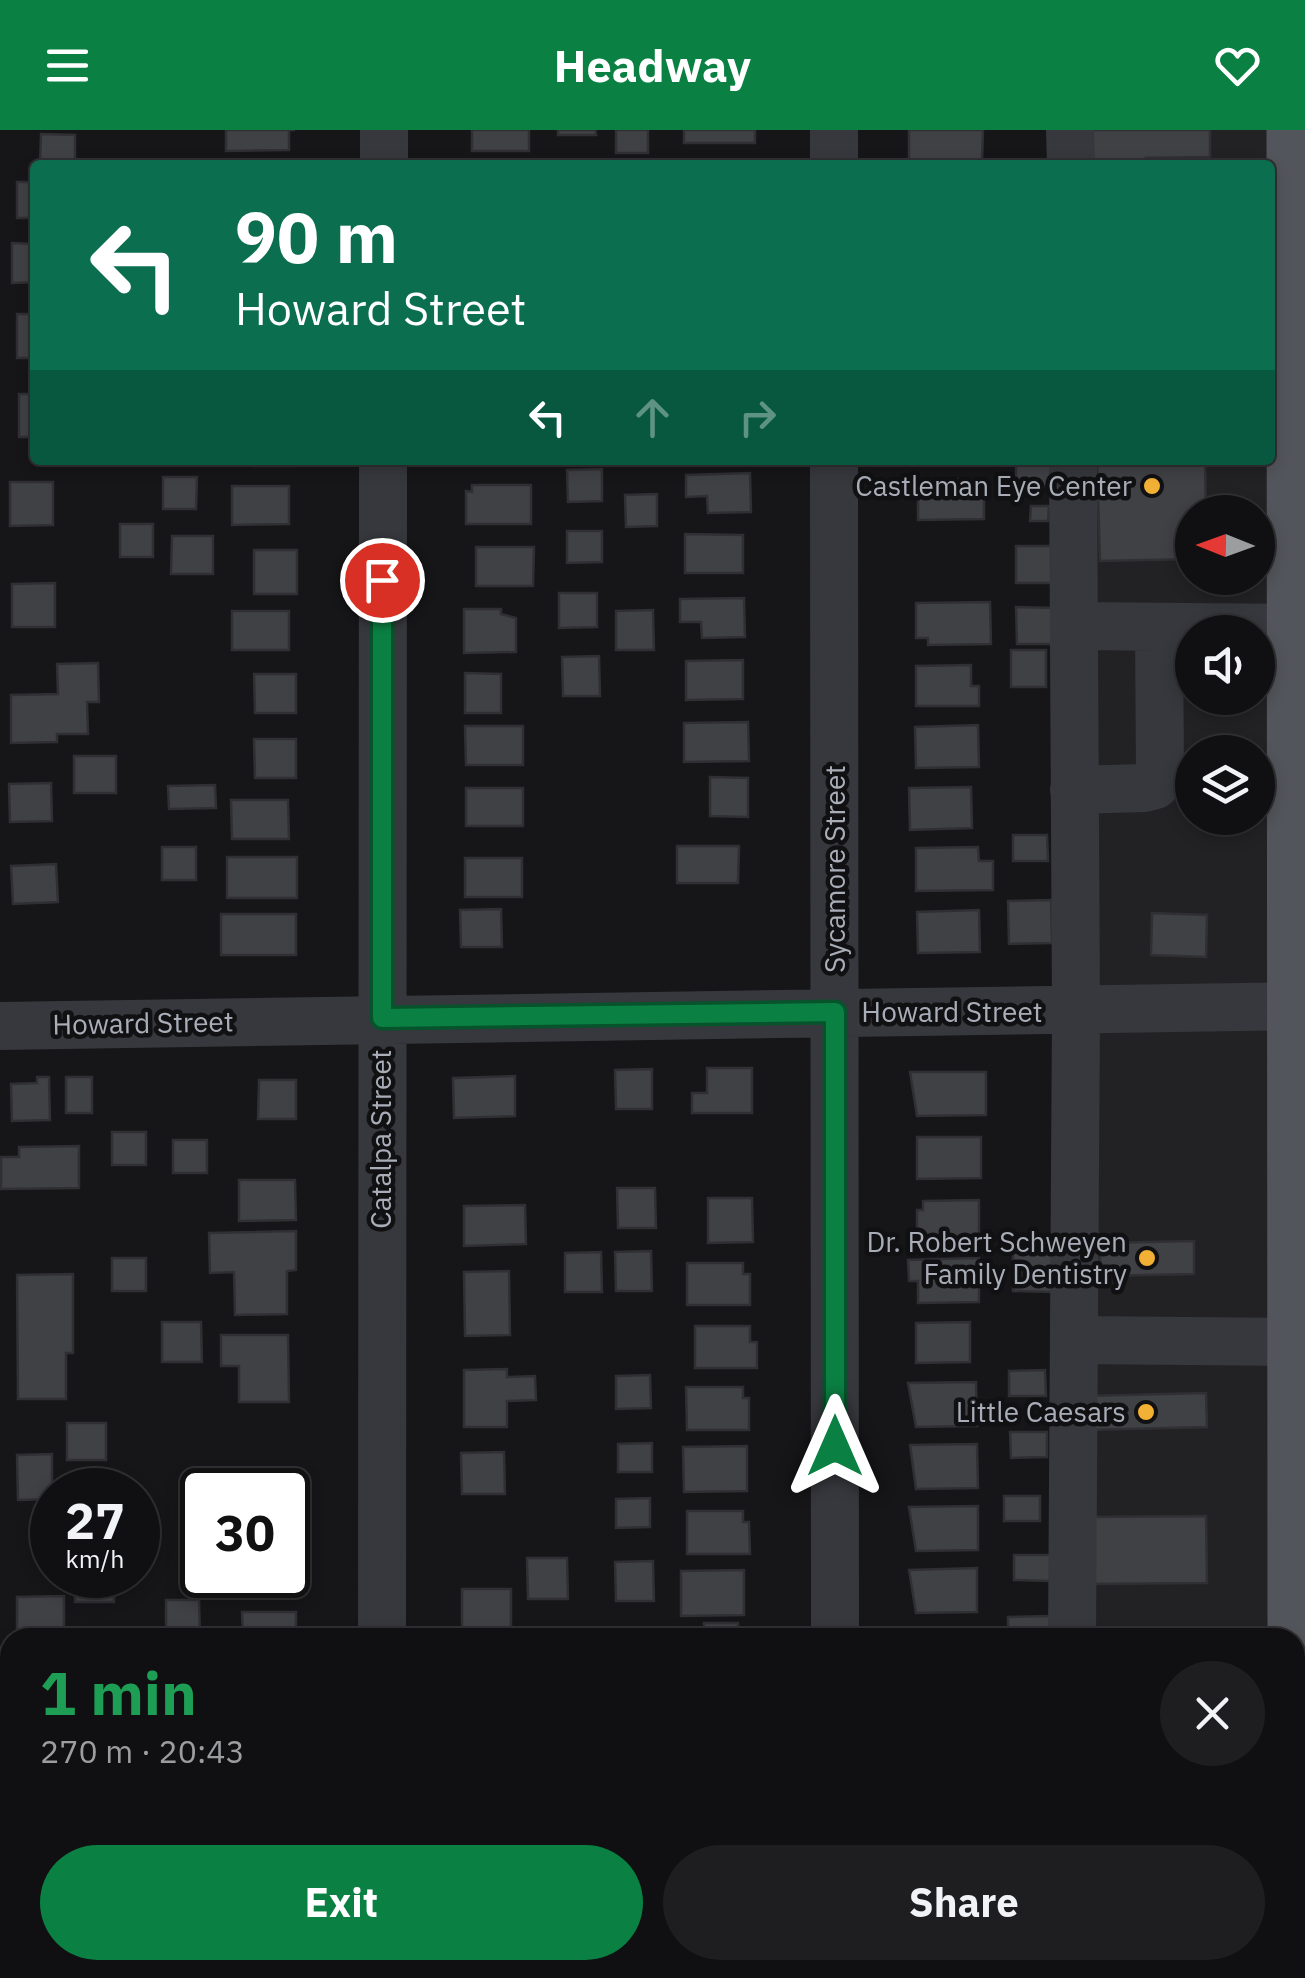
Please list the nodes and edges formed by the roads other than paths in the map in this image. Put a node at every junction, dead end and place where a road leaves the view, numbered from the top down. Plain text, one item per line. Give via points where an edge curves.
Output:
1 (384, 130) edge
2 (834, 130) edge
3 (1070, 130) edge
4 (1294, 130) edge
5 (384, 160) edge
6 (834, 160) edge
7 (1071, 160) edge
8 (1300, 210) edge
9 (1300, 319) edge
10 (1300, 410) edge
11 (383, 465) edge
12 (834, 465) edge
13 (1073, 465) edge
14 (1074, 626) junction
15 (1158, 627) junction
16 (1295, 628) junction
17 (1074, 790) junction
18 (1300, 1006) edge
19 (1076, 1011) junction
20 (835, 1012) junction
21 (382, 1018) junction
22 (0, 1026) edge
23 (1300, 1261) edge
24 (1074, 1340) junction
25 (1295, 1342) junction
26 (1300, 1421) edge
27 (382, 1628) edge
28 (835, 1628) edge
29 (1072, 1628) edge
30 (1295, 1628) edge

1 - 5 street
2 - 6 street
3 - 7 street
4 - 8 main road
8 - 9 main road
9 - 10 main road
10 - 16 main road
11 - 21 street, Catalpa Street
12 - 20 street, Sycamore Street
13 - 14 street
14 - 15 street
14 - 17 street
15 - 16 street
15 - 17 street via 1160,776 1144,788
16 - 18 main road
17 - 19 street
18 - 19 street, Howard Street
18 - 23 main road
19 - 20 street, Howard Street
19 - 24 street
20 - 21 street, Howard Street
20 - 28 street, Sycamore Street
21 - 22 street, Howard Street
21 - 27 street, Catalpa Street
23 - 25 main road
24 - 25 street
24 - 29 street
25 - 26 main road
26 - 30 main road

